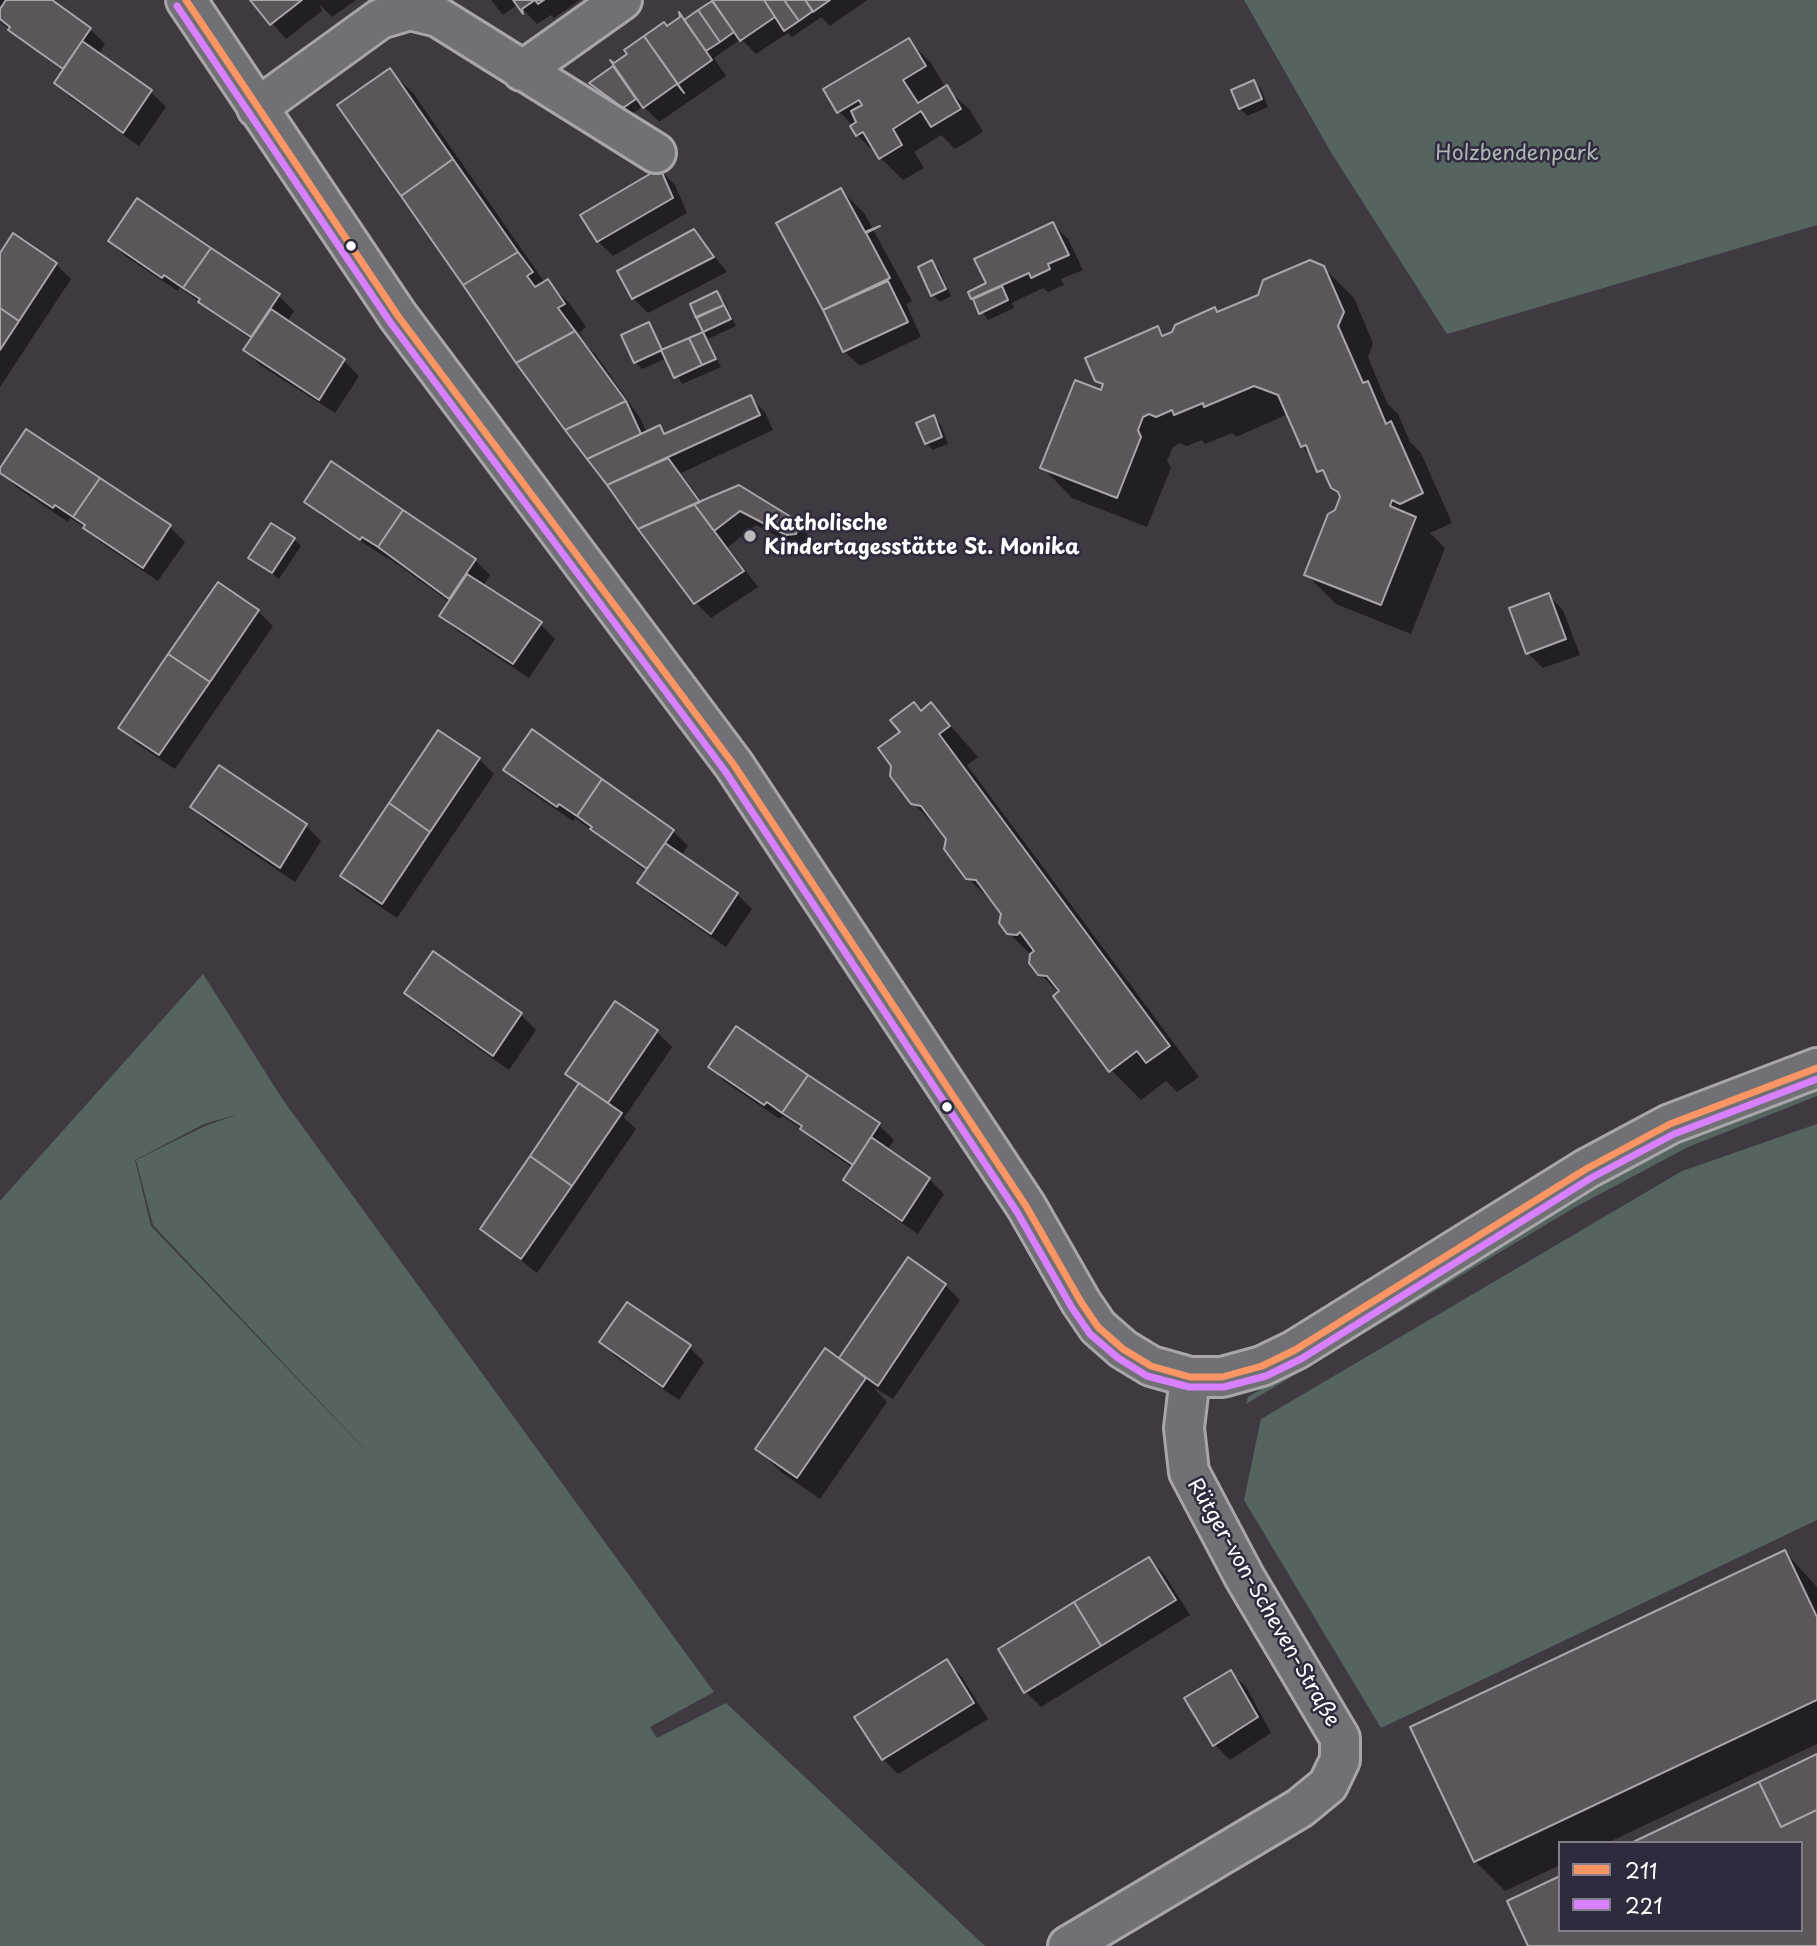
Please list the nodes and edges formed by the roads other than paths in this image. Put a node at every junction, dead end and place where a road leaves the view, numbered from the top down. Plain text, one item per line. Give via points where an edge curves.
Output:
1 (186, 0) edge
2 (622, 0) edge
3 (522, 71) junction
4 (257, 108) junction
5 (656, 153) dead end
6 (1817, 1068) edge
7 (1190, 1377) junction
8 (1068, 1946) edge

1 - 4 street
2 - 3 street
3 - 4 street via 438,18 410,10 380,19
3 - 5 street
4 - 7 street via 398,316 741,775 1013,1186 1098,1326 1151,1366
6 - 7 street via 1670,1124 1586,1169 1295,1350 1262,1366 1222,1377
7 - 8 street, Rütger-von-Scheven-Straße via 1184,1428 1189,1472 1340,1738 1340,1760 1328,1785 1300,1808

